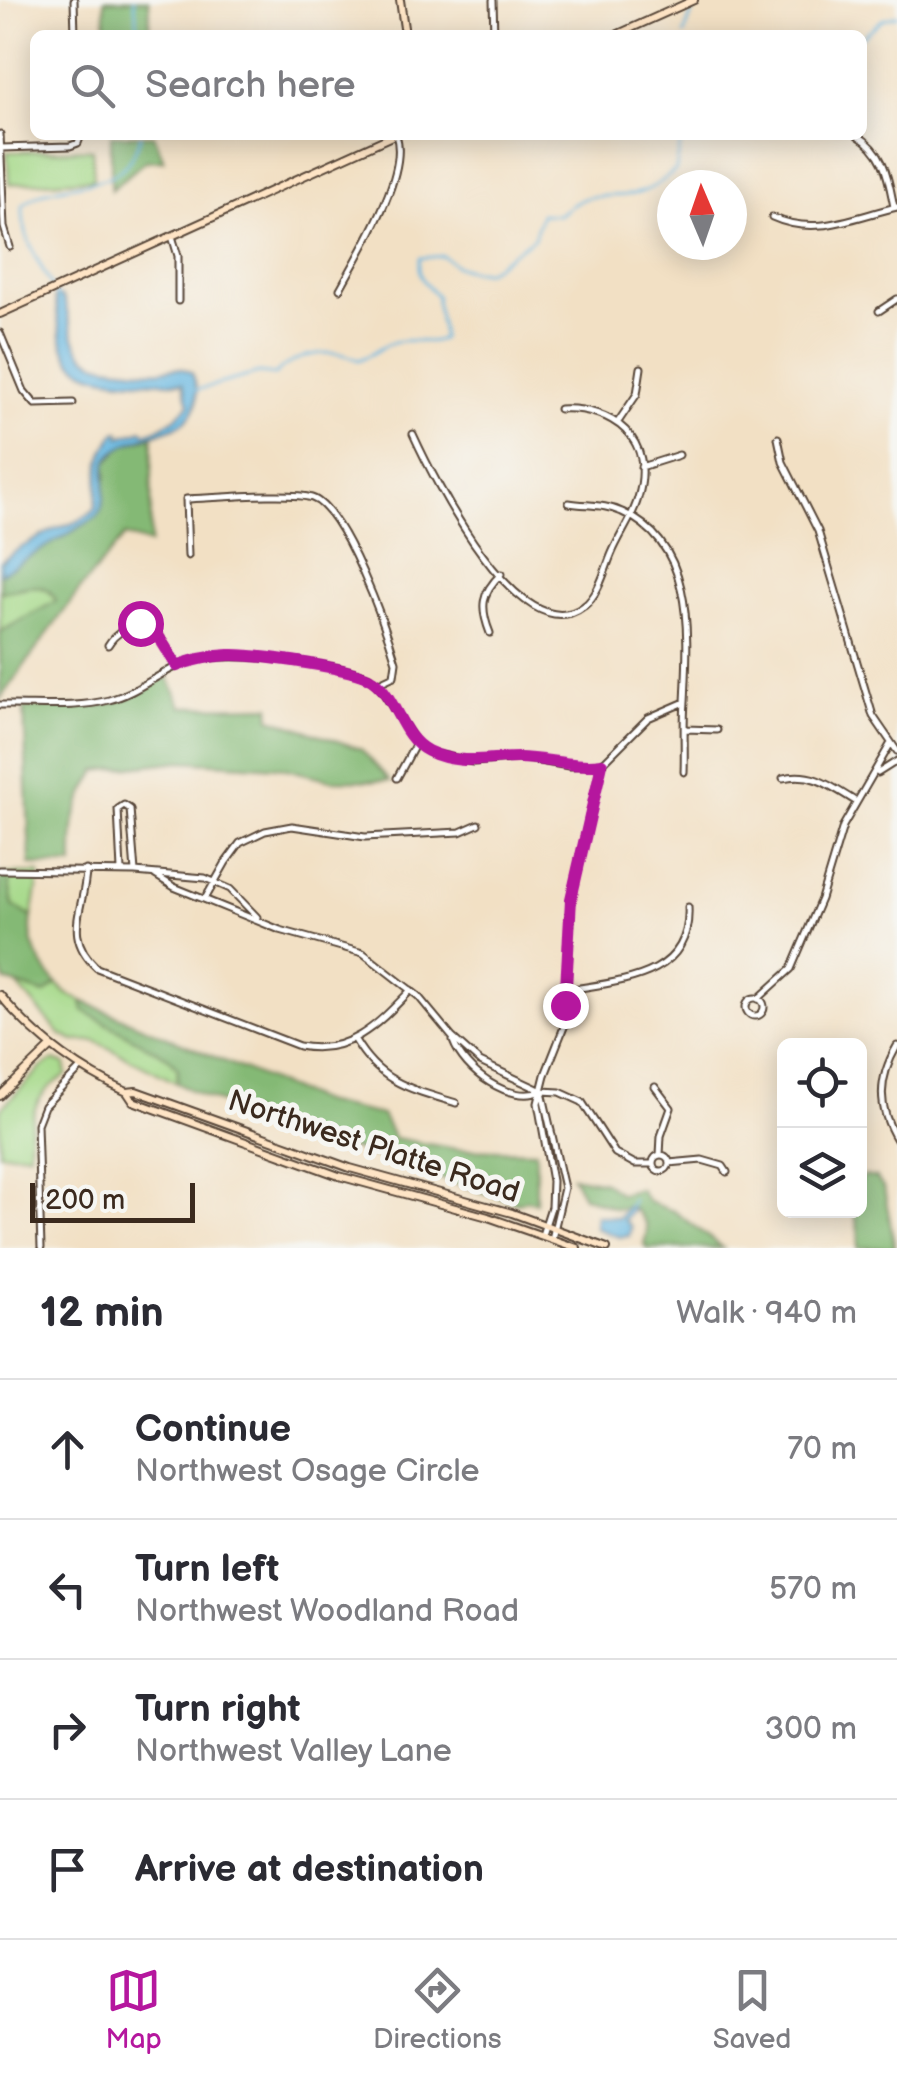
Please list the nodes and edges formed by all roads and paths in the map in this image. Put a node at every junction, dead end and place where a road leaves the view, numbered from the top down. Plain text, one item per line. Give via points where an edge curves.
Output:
1 (74, 0) edge
2 (400, 0) edge
3 (493, 0) edge
4 (691, 1) edge
5 (75, 30) edge
6 (404, 30) edge
7 (494, 30) edge
8 (627, 30) edge
9 (0, 134) edge
10 (80, 140) edge
11 (384, 140) edge
12 (396, 140) edge
13 (864, 140) edge
14 (1, 148) edge
15 (896, 207) edge
16 (772, 218) dead end
17 (172, 236) junction
18 (10, 247) dead end
19 (340, 289) dead end
20 (897, 299) edge
21 (178, 302) dead end
22 (879, 311) dead end
23 (0, 314) edge
24 (0, 332) edge
25 (641, 368) dead end
26 (74, 403) dead end
27 (558, 409) dead end
28 (618, 422) junction
29 (413, 434) dead end
30 (778, 438) dead end
31 (679, 456) dead end
32 (641, 467) junction
33 (569, 503) dead end
34 (629, 515) junction
35 (188, 556) dead end
36 (501, 574) junction
37 (576, 611) junction
38 (581, 620) dead end
39 (490, 633) dead end
40 (108, 644) dead end
41 (177, 666) junction
42 (377, 684) junction
43 (685, 702) junction
44 (0, 705) edge
45 (685, 729) junction
46 (717, 730) dead end
47 (416, 743) junction
48 (891, 743) junction
49 (897, 751) edge
50 (897, 761) edge
51 (602, 764) junction
52 (684, 772) dead end
53 (875, 774) junction
54 (397, 778) dead end
55 (783, 778) dead end
56 (856, 801) junction
57 (478, 824) dead end
58 (0, 870) edge
59 (86, 870) junction
60 (121, 872) junction
61 (135, 872) junction
62 (155, 875) junction
63 (214, 882) junction
64 (205, 899) junction
65 (688, 907) dead end
66 (259, 919) junction
67 (410, 990) junction
68 (566, 990) junction
69 (0, 995) edge
70 (758, 999) dead end
71 (452, 1036) junction
72 (354, 1040) junction
73 (51, 1046) junction
74 (897, 1046) edge
75 (80, 1068) junction
76 (655, 1087) dead end
77 (542, 1091) junction
78 (126, 1092) junction
79 (0, 1096) edge
80 (456, 1103) dead end
81 (897, 1140) edge
82 (660, 1155) junction
83 (670, 1163) junction
84 (653, 1164) junction
85 (727, 1172) dead end
86 (544, 1224) junction
87 (555, 1228) junction
88 (542, 1234) junction
89 (552, 1239) junction
90 (41, 1248) edge
91 (577, 1248) edge
92 (607, 1248) edge

1 - 5 street
2 - 6 main road
3 - 7 street
4 - 8 main road
9 - 14 street
10 - 14 street via 70,146
11 - 17 main road
12 - 19 street via 399,159 379,213
13 - 15 street via 884,164
14 - 18 street
15 - 16 street via 826,226
17 - 21 street
17 - 23 main road
20 - 22 street
24 - 26 street via 36,404
25 - 28 street via 637,394
27 - 28 street via 592,409
28 - 32 street
29 - 36 street via 447,506
30 - 48 street via 818,531 873,716
31 - 32 street
32 - 34 street
33 - 34 street
34 - 37 street via 594,596
34 - 43 street via 659,539 678,574 687,630
35 - 42 street via 186,499 302,496 325,505 354,556 394,656 397,672
36 - 37 street via 540,612
36 - 39 street via 482,605
37 - 38 street
40 - 41 street via 145,623
41 - 42 street via 242,655 357,673
41 - 44 street via 106,701
42 - 47 street
43 - 45 street
43 - 51 street via 648,718
45 - 46 street
45 - 52 street
47 - 51 street via 473,762
47 - 54 street
48 - 49 street
48 - 53 street
50 - 53 street
51 - 68 street via 573,884
53 - 56 street
55 - 56 street via 819,778
56 - 70 street via 791,969
57 - 63 street via 460,832 364,836 292,826 264,831 240,843
58 - 59 street
59 - 60 street
59 - 72 street via 76,929 80,948 97,968 298,1046
60 - 61 street
60 - 61 street via 118,809 124,805 130,809
61 - 62 street
62 - 63 street
62 - 64 street
63 - 64 street
63 - 66 street
64 - 66 street
65 - 68 street via 685,941 665,964 632,978
66 - 67 street via 363,953
67 - 71 street
67 - 72 street
68 - 77 street via 563,1034
69 - 73 main road, Northwest Platte Road
71 - 77 street via 480,1062
71 - 77 street via 481,1076 526,1096
72 - 80 street via 382,1074
73 - 75 main road, Northwest Platte Road
73 - 79 main road
74 - 81 street via 880,1089
75 - 78 main road, Northwest Platte Road
75 - 90 street via 39,1114
76 - 82 street via 671,1108
77 - 84 street via 587,1105 621,1159
77 - 86 street via 552,1181
77 - 87 street via 564,1188
78 - 86 main road, Northwest Platte Road via 350,1168
78 - 88 main road, Northwest Platte Road via 133,1101 335,1174
82 - 83 street
82 - 84 street
83 - 84 street via 660,1171
83 - 85 street via 702,1160
86 - 87 main road, Northwest Platte Road
86 - 88 street
87 - 89 street
87 - 92 main road, Northwest Platte Road
88 - 89 main road, Northwest Platte Road
89 - 91 main road, Northwest Platte Road

